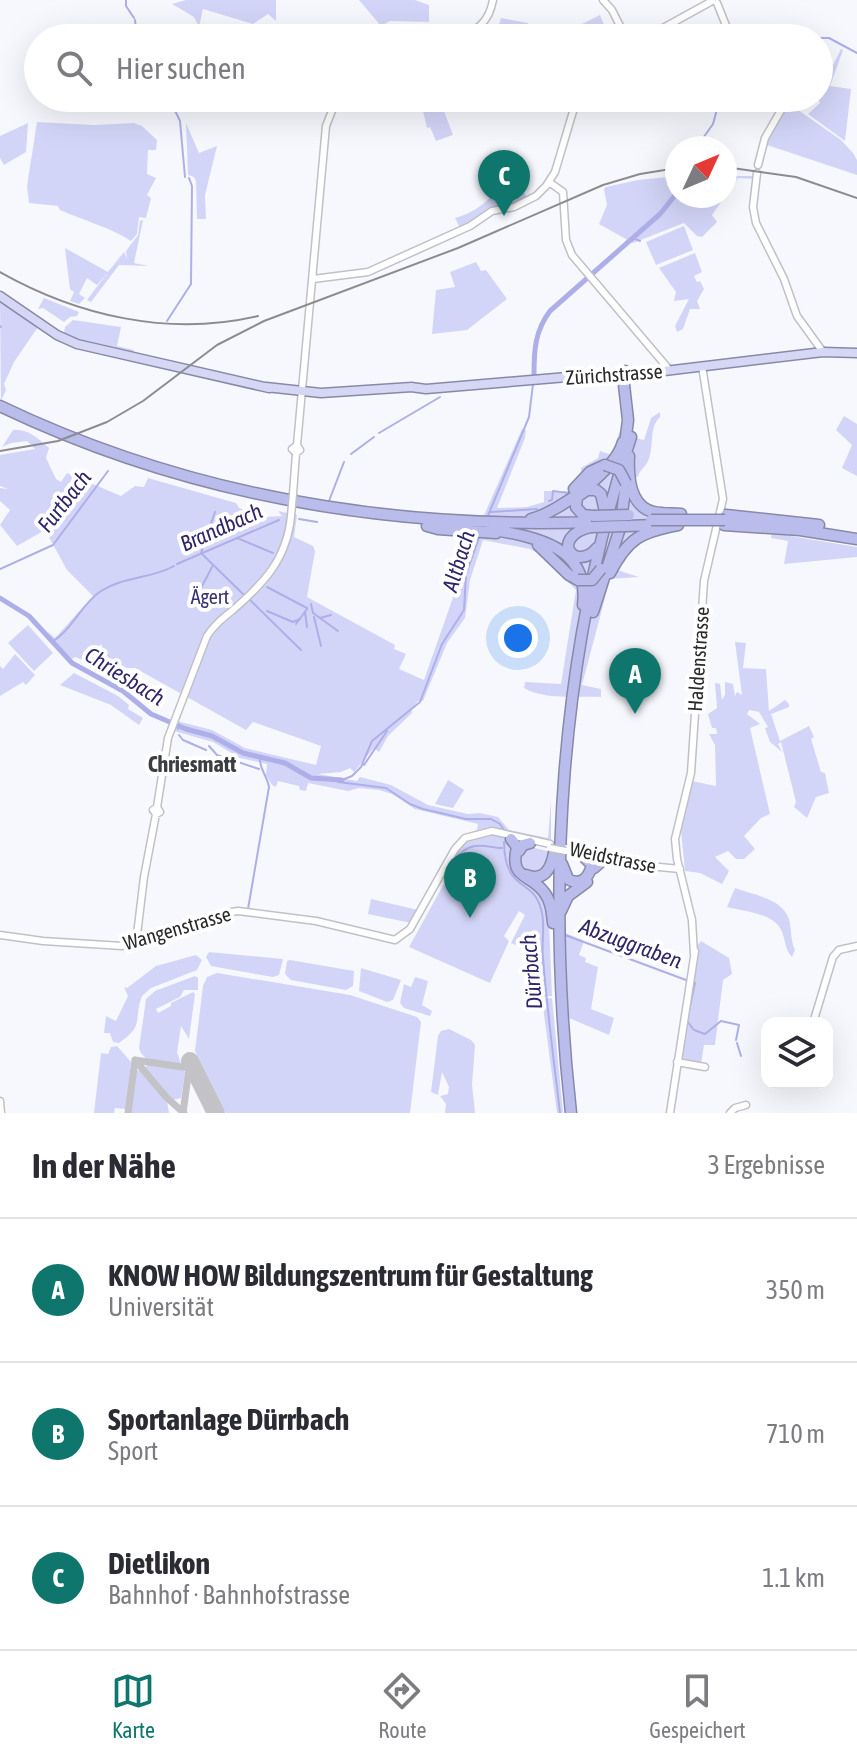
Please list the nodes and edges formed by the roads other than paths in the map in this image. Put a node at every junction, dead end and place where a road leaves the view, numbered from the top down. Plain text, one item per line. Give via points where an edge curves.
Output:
1 (493, 0) edge
2 (603, 0) edge
3 (715, 1) edge
4 (483, 24) edge
5 (619, 24) edge
6 (671, 24) edge
7 (725, 24) edge
8 (332, 112) edge
9 (573, 112) edge
10 (780, 112) edge
11 (549, 182) junction
12 (313, 279) junction
13 (0, 296) edge
14 (823, 352) junction
15 (857, 353) edge
16 (702, 365) junction
17 (663, 366) junction
18 (625, 374) junction
19 (301, 393) junction
20 (626, 405) junction
21 (0, 406) edge
22 (0, 413) edge
23 (631, 437) junction
24 (623, 480) junction
25 (605, 512) junction
26 (550, 513) junction
27 (680, 519) junction
28 (725, 520) junction
29 (651, 521) junction
30 (514, 522) junction
31 (593, 522) junction
32 (427, 526) junction
33 (485, 526) junction
34 (844, 531) junction
35 (857, 536) edge
36 (597, 548) junction
37 (593, 616) junction
38 (580, 624) junction
39 (577, 680) junction
40 (520, 842) junction
41 (558, 848) junction
42 (596, 859) junction
43 (681, 871) junction
44 (556, 925) junction
45 (0, 935) edge
46 (399, 939) joint
47 (136, 943) junction
48 (857, 946) edge
49 (815, 1017) edge
50 (677, 1062) junction
51 (705, 1067) dead end
52 (0, 1101) edge
53 (746, 1105) dead end
54 (2, 1112) edge
55 (568, 1113) edge
56 (670, 1113) edge
57 (730, 1113) edge

1 - 4 street
2 - 5 street
3 - 6 street
3 - 7 street
8 - 12 street
9 - 11 street
10 - 14 street via 761,149 753,207 756,225 797,316
11 - 12 street via 530,199 489,212 384,266
11 - 17 street via 563,191 572,255
12 - 19 street
13 - 19 main road, Zürichstrasse via 77,344
14 - 15 main road, Zürichstrasse
14 - 16 main road, Zürichstrasse
16 - 17 main road, Zürichstrasse
16 - 43 street, Haldenstrasse via 723,492 704,581 691,770 675,845
17 - 18 main road, Zürichstrasse
18 - 19 main road, Zürichstrasse via 328,397
18 - 20 highway
18 - 23 highway
19 - 47 street, bridge via 287,542 271,574 207,636 171,729
20 - 25 highway via 627,437
20 - 26 highway via 623,440 613,463
21 - 33 highway via 127,458 239,491
22 - 32 highway via 100,455 210,490 308,511
23 - 24 highway
23 - 29 highway via 633,491
24 - 26 highway, bridge via 620,471 605,465 589,473
24 - 32 highway, bridge via 601,569 592,580 578,580 527,539
24 - 37 highway via 620,528
24 - 39 highway via 593,581
25 - 31 highway via 596,490 579,495 576,507
25 - 36 highway
26 - 30 highway
27 - 28 highway, bridge
27 - 29 highway, bridge
27 - 29 highway
28 - 29 highway, bridge
28 - 34 highway
28 - 34 highway
28 - 35 highway
29 - 31 highway, bridge
29 - 37 highway via 618,557
30 - 31 highway
30 - 33 highway
31 - 33 highway
31 - 36 highway via 572,535 569,549 583,558
32 - 33 highway
33 - 38 highway via 536,539 570,558 583,584
34 - 35 highway
36 - 38 highway
37 - 39 highway
38 - 41 highway via 565,720
39 - 41 highway
40 - 41 street, Weidstrasse
40 - 41 highway via 520,869 533,878 547,873
40 - 44 highway via 517,870 548,897
40 - 46 street, Weidstrasse via 478,833 465,838
41 - 42 street, Weidstrasse
41 - 42 street, Weidstrasse
41 - 42 highway via 571,881 583,881
41 - 44 highway
42 - 43 street, Weidstrasse via 644,870
42 - 44 highway via 588,881 567,898
43 - 50 street, Haldenstrasse via 694,954
44 - 55 highway via 557,1016
45 - 47 street, Wangenstrasse via 101,946
46 - 47 street, Wangenstrasse via 238,911
48 - 49 street via 833,957
50 - 51 street
50 - 56 street, Haldenstrasse
52 - 54 street
53 - 57 street

